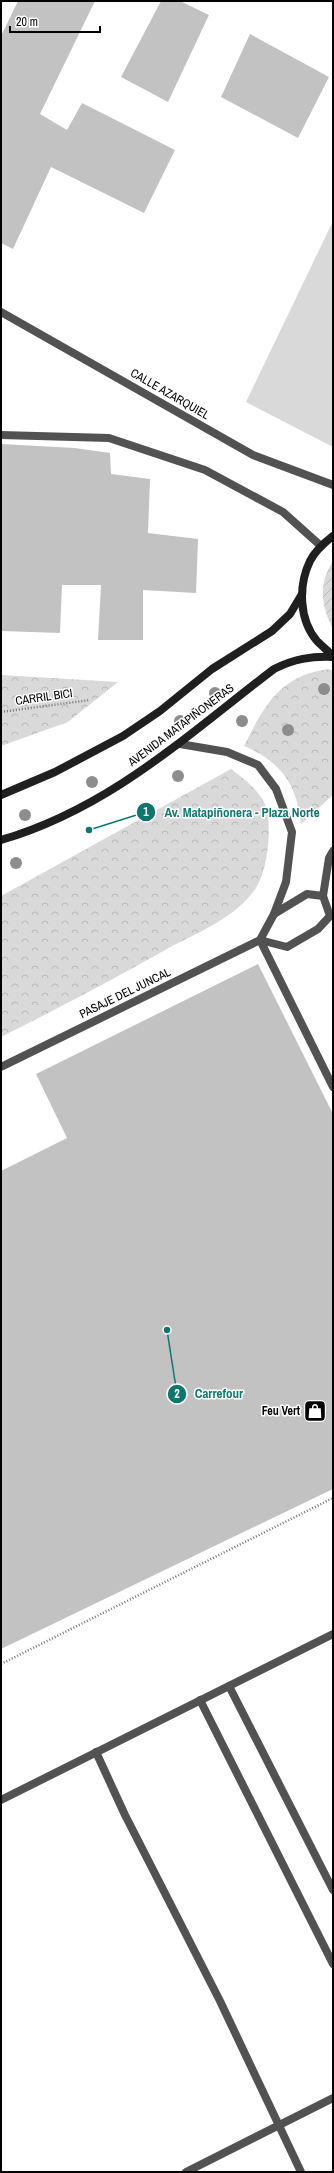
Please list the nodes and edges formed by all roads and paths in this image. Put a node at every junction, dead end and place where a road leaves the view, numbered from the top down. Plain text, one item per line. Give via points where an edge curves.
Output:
1 (1, 312) edge
2 (1, 435) edge
3 (333, 485) edge
4 (333, 536) edge
5 (321, 546) junction
6 (302, 594) junction
7 (333, 656) edge
8 (90, 700) dead end
9 (1, 712) edge
10 (180, 744) junction
11 (1, 795) edge
12 (1, 840) edge
13 (333, 851) edge
14 (323, 896) junction
15 (274, 914) junction
16 (332, 918) edge
17 (260, 940) junction
18 (1, 1067) edge
19 (333, 1087) edge
20 (333, 1498) edge
21 (333, 1634) edge
22 (1, 1664) edge
23 (229, 1686) junction
24 (200, 1700) junction
25 (96, 1752) junction
26 (1, 1800) edge
27 (333, 1890) edge
28 (333, 1964) edge
29 (333, 2098) edge
30 (278, 2126) junction
31 (186, 2172) edge
32 (301, 2172) edge

1 - 3 street, CALLE AZARQUIEL via 254,455
2 - 5 street via 109,438 205,470 283,512
4 - 5 street
5 - 6 street via 310,560
6 - 7 street via 305,618 316,640
6 - 11 street, AVENIDA MATAPIÑONERAS via 290,614 272,631 212,669 160,711 123,736 55,772
7 - 10 street, AVENIDA MATAPIÑONERAS via 312,656 290,661 274,669
8 - 9 path, CARRIL BICI
10 - 12 street, AVENIDA MATAPIÑONERAS via 145,770 78,810
10 - 15 street via 227,752 258,765 276,789 292,832 286,882
13 - 14 street via 328,858
14 - 15 street via 307,894
14 - 16 street
15 - 17 street
16 - 17 street via 287,947
17 - 18 street, PASAJE DEL JUNCAL
17 - 19 street
20 - 22 path
21 - 23 street
23 - 24 street
23 - 27 street
24 - 25 street
24 - 28 street
25 - 26 street
25 - 30 street via 220,2001
29 - 30 street
30 - 31 street
30 - 32 street

